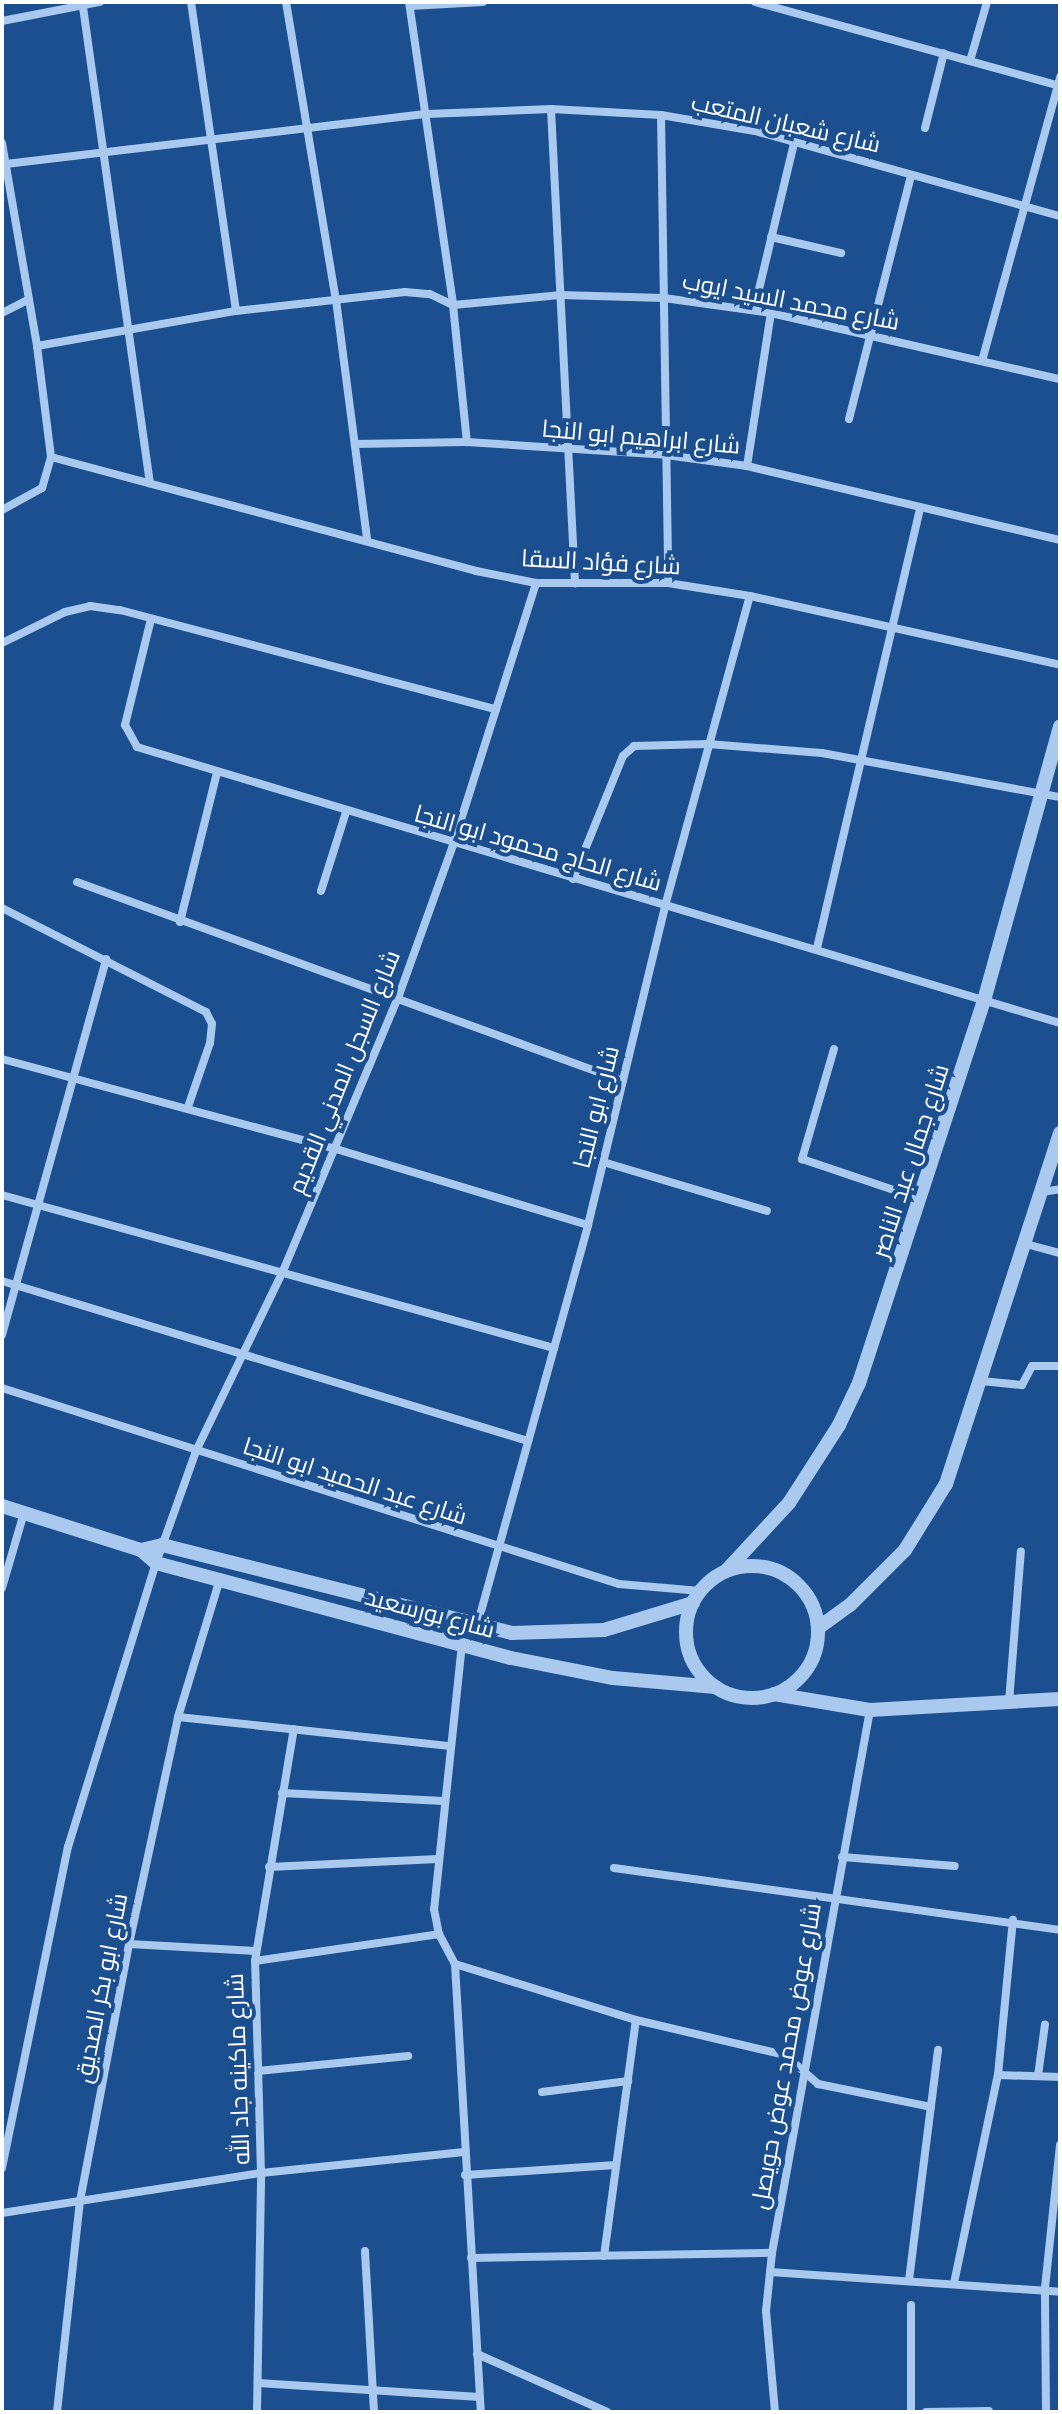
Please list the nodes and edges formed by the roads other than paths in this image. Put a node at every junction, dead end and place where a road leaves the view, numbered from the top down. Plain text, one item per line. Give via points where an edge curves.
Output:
1 (100, 2) edge
2 (191, 2) edge
3 (286, 2) edge
4 (483, 2) edge
5 (755, 2) edge
6 (987, 2) edge
7 (409, 4) edge
8 (790, 5) edge
9 (83, 7) junction
10 (2, 21) edge
11 (944, 53) junction
12 (970, 61) junction
13 (1059, 83) edge
14 (551, 109) junction
15 (427, 114) junction
16 (661, 115) junction
17 (925, 128) dead end
18 (306, 129) junction
19 (210, 138) junction
20 (2, 143) edge
21 (794, 143) junction
22 (102, 151) junction
23 (6, 164) junction
24 (911, 175) junction
25 (5, 182) edge
26 (1024, 206) junction
27 (1060, 216) edge
28 (771, 237) junction
29 (841, 253) dead end
30 (560, 295) junction
31 (664, 298) junction
32 (29, 299) junction
33 (336, 300) junction
34 (453, 305) junction
35 (754, 310) junction
36 (236, 311) junction
37 (2, 313) edge
38 (771, 313) junction
39 (127, 329) junction
40 (868, 335) junction
41 (37, 346) junction
42 (982, 361) junction
43 (1060, 379) edge
44 (849, 419) dead end
45 (467, 442) junction
46 (355, 444) junction
47 (568, 449) junction
48 (666, 455) junction
49 (51, 457) junction
50 (747, 466) junction
51 (150, 483) junction
52 (2, 510) edge
53 (920, 510) junction
54 (367, 538) junction
55 (1060, 540) edge
56 (536, 583) junction
57 (575, 583) junction
58 (668, 583) junction
59 (750, 596) junction
60 (151, 619) junction
61 (893, 628) junction
62 (2, 643) edge
63 (1060, 665) edge
64 (496, 709) junction
65 (1060, 726) edge
66 (708, 744) junction
67 (862, 759) junction
68 (217, 772) junction
69 (1042, 793) junction
70 (1060, 797) edge
71 (346, 812) junction
72 (453, 845) junction
73 (573, 879) junction
74 (77, 882) dead end
75 (321, 891) dead end
76 (665, 906) junction
77 (2, 908) edge
78 (180, 922) junction
79 (817, 948) junction
80 (106, 959) junction
81 (985, 997) junction
82 (398, 998) junction
83 (1060, 1023) edge
84 (834, 1049) dead end
85 (2, 1059) edge
86 (73, 1079) junction
87 (623, 1081) junction
88 (188, 1107) junction
89 (1060, 1133) edge
90 (336, 1149) junction
91 (603, 1162) junction
92 (1060, 1189) edge
93 (1042, 1192) junction
94 (2, 1195) edge
95 (920, 1199) junction
96 (38, 1204) junction
97 (767, 1211) dead end
98 (588, 1225) junction
99 (1026, 1244) junction
100 (1060, 1253) edge
101 (283, 1271) junction
102 (2, 1281) edge
103 (16, 1284) junction
104 (2, 1335) edge
105 (554, 1348) junction
106 (242, 1351) junction
107 (1060, 1366) edge
108 (981, 1381) junction
109 (2, 1388) edge
110 (528, 1441) junction
111 (196, 1451) junction
112 (2, 1506) edge
113 (24, 1513) junction
114 (162, 1545) junction
115 (499, 1549) junction
116 (141, 1550) junction
117 (1021, 1551) dead end
118 (156, 1563) junction
119 (726, 1571) junction
120 (220, 1579) junction
121 (2, 1588) edge
122 (697, 1597) junction
123 (477, 1627) junction
124 (818, 1628) junction
125 (462, 1644) junction
126 (716, 1687) junction
127 (774, 1694) junction
128 (1060, 1699) edge
129 (1009, 1702) junction
130 (870, 1710) junction
131 (178, 1717) junction
132 (294, 1729) junction
133 (450, 1746) junction
134 (282, 1793) junction
135 (444, 1801) junction
136 (842, 1857) junction
137 (438, 1859) junction
138 (955, 1866) dead end
139 (269, 1867) junction
140 (614, 1868) dead end
141 (835, 1900) junction
142 (1013, 1920) junction
143 (1060, 1930) edge
144 (439, 1934) junction
145 (129, 1944) junction
146 (256, 1951) junction
147 (255, 1961) junction
148 (455, 1964) junction
149 (636, 2020) junction
150 (1045, 2024) dead end
151 (938, 2050) dead end
152 (408, 2056) dead end
153 (258, 2071) junction
154 (801, 2071) junction
155 (998, 2075) junction
156 (1038, 2076) junction
157 (1060, 2077) edge
158 (628, 2081) junction
159 (542, 2092) dead end
160 (931, 2107) junction
161 (1060, 2145) edge
162 (464, 2152) junction
163 (616, 2165) junction
164 (2, 2168) edge
165 (261, 2173) junction
166 (465, 2175) junction
167 (80, 2201) junction
168 (2, 2213) edge
169 (1056, 2232) edge
170 (365, 2251) dead end
171 (772, 2253) junction
172 (604, 2256) junction
173 (471, 2258) junction
174 (770, 2272) junction
175 (909, 2280) junction
176 (954, 2283) junction
177 (1045, 2288) junction
178 (1060, 2292) edge
179 (911, 2305) dead end
180 (477, 2354) junction
181 (258, 2383) junction
182 (373, 2390) junction
183 (480, 2397) junction
184 (989, 2411) edge
185 (57, 2412) edge
186 (257, 2412) edge
187 (374, 2412) edge
188 (481, 2412) edge
189 (607, 2412) edge
190 (775, 2412) edge
191 (911, 2412) edge
192 (926, 2412) edge
193 (1046, 2412) edge

1 - 9 street
2 - 19 street
3 - 18 street
4 - 7 street
5 - 8 street
6 - 12 street
7 - 15 street
8 - 11 street
9 - 10 street
9 - 22 street
11 - 12 street
11 - 17 street
12 - 13 street
13 - 26 street
14 - 15 street, شارع شعبان المتعب
14 - 16 street, شارع شعبان المتعب
14 - 30 street
15 - 18 street, شارع شعبان المتعب
15 - 34 street
16 - 21 street, شارع شعبان المتعب
16 - 31 street
18 - 19 street, شارع شعبان المتعب
18 - 33 street
19 - 22 street, شارع شعبان المتعب
19 - 36 street
20 - 23 street
21 - 24 street, شارع شعبان المتعب
21 - 28 street
22 - 23 street, شارع شعبان المتعب
22 - 39 street
23 - 25 street
24 - 26 street, شارع شعبان المتعب
24 - 40 street
25 - 32 street
26 - 27 street, شارع شعبان المتعب
26 - 42 street
28 - 29 street
28 - 35 street
30 - 31 street, شارع محمد السيد ايوب
30 - 34 street, شارع محمد السيد ايوب
30 - 47 street
31 - 35 street, شارع محمد السيد ايوب
31 - 48 street
32 - 37 street
32 - 41 street
33 - 34 street, شارع محمد السيد ايوب via 417,292
33 - 36 street, شارع محمد السيد ايوب
33 - 46 street
34 - 45 street
35 - 38 street, شارع محمد السيد ايوب
36 - 39 street, شارع محمد السيد ايوب
38 - 40 street, شارع محمد السيد ايوب
38 - 50 street
39 - 41 street, شارع محمد السيد ايوب
39 - 51 street
40 - 42 street, شارع محمد السيد ايوب
40 - 44 street
41 - 49 street
42 - 43 street, شارع محمد السيد ايوب
45 - 46 street, شارع ابراهيم ابو النجا
45 - 47 street, شارع ابراهيم ابو النجا
46 - 54 street
47 - 48 street, شارع ابراهيم ابو النجا
47 - 57 street
48 - 50 street, شارع ابراهيم ابو النجا
48 - 58 street
49 - 51 street, شارع فؤاد السقا
49 - 52 street via 42,488
50 - 53 street, شارع ابراهيم ابو النجا
51 - 54 street, شارع فؤاد السقا
53 - 55 street, شارع ابراهيم ابو النجا
53 - 61 street
54 - 56 street, شارع فؤاد السقا via 433,561
56 - 57 street, شارع فؤاد السقا
56 - 64 street, شارع السجل المدني القديم
57 - 58 street, شارع فؤاد السقا
58 - 59 street, شارع فؤاد السقا
59 - 61 street, شارع فؤاد السقا
59 - 66 street, شارع ابو النجا
60 - 62 street via 90,606 65,612
60 - 64 street
60 - 68 street, شارع الحاج محمود ابو النجا via 125,725 127,738 137,747
61 - 63 street, شارع فؤاد السقا
61 - 67 street
64 - 72 street, شارع السجل المدني القديم
65 - 69 street, شارع جمال عبد الناصر
66 - 67 street
66 - 73 street via 634,746 623,756
66 - 76 street, شارع ابو النجا
67 - 69 street
67 - 79 street
68 - 71 street, شارع الحاج محمود ابو النجا
68 - 78 street
69 - 70 street
69 - 81 street, شارع جمال عبد الناصر
71 - 72 street, شارع الحاج محمود ابو النجا
71 - 75 street
72 - 73 street, شارع الحاج محمود ابو النجا
72 - 82 street, شارع السجل المدني القديم
73 - 76 street, شارع الحاج محمود ابو النجا
74 - 78 street
76 - 79 street, شارع الحاج محمود ابو النجا
76 - 87 street, شارع ابو النجا
77 - 80 street
78 - 82 street
79 - 81 street, شارع الحاج محمود ابو النجا
80 - 86 street
80 - 88 street via 195,1003 212,1024
81 - 83 street, شارع الحاج محمود ابو النجا
81 - 95 street, شارع جمال عبد الناصر
82 - 87 street
82 - 90 street, شارع السجل المدني القديم
84 - 95 street via 802,1159
85 - 86 street
86 - 88 street
86 - 96 street
87 - 91 street, شارع ابو النجا
88 - 90 street
89 - 93 street
90 - 98 street
90 - 101 street, شارع السجل المدني القديم
91 - 97 street
91 - 98 street, شارع ابو النجا
92 - 93 street
93 - 99 street
94 - 96 street
95 - 119 street, شارع جمال عبد الناصر via 876,1339 839,1425 789,1503
96 - 101 street
96 - 103 street
98 - 105 street, شارع ابو النجا
99 - 100 street
99 - 108 street
101 - 105 street
101 - 106 street, شارع السجل المدني القديم
102 - 103 street
103 - 104 street
103 - 106 street
105 - 110 street, شارع ابو النجا
106 - 110 street
106 - 111 street, شارع السجل المدني القديم
107 - 108 street via 1032,1366 1022,1385
108 - 124 street via 946,1484 927,1518 879,1579
109 - 111 street, شارع عبد الحميد ابو النجا
110 - 115 street, شارع ابو النجا
111 - 114 street, شارع السجل المدني القديم
111 - 115 street, شارع عبد الحميد ابو النجا
112 - 113 street, شارع بورسعيد
113 - 116 street, شارع بورسعيد
113 - 121 street
114 - 116 street, شارع بورسعيد
114 - 118 street, شارع السجل المدني القديم
114 - 123 street, شارع بورسعيد
115 - 122 street, شارع عبد الحميد ابو النجا via 619,1584
115 - 123 street, شارع ابو النجا
116 - 118 street, شارع بورسعيد
117 - 129 street
118 - 120 street, شارع بورسعيد
118 - 164 street via 68,1847
119 - 122 street
119 - 124 street via 757,1566 787,1575 809,1597
120 - 125 street, شارع بورسعيد
120 - 131 street, شارع ابو بكر الصديق
122 - 123 street, شارع بورسعيد via 604,1630 558,1635
122 - 126 street via 688,1649
124 - 127 street via 811,1661 790,1686
125 - 126 street, شارع بورسعيد via 613,1678
125 - 133 street
126 - 127 street via 747,1698
127 - 130 street
128 - 129 street
129 - 130 street
130 - 136 street, شارع عوض محمد عوض حويصل
131 - 132 street
131 - 145 street, شارع ابو بكر الصديق
132 - 133 street
132 - 134 street, شارع ماكينه جاد الله
133 - 135 street
134 - 135 street
134 - 139 street, شارع ماكينه جاد الله
135 - 137 street
136 - 138 street
136 - 141 street, شارع عوض محمد عوض حويصل
137 - 139 street
137 - 144 street via 434,1909
139 - 146 street, شارع ماكينه جاد الله
140 - 141 street
141 - 142 street
141 - 154 street, شارع عوض محمد عوض حويصل
142 - 143 street
142 - 155 street
144 - 147 street
144 - 148 street
145 - 146 street
145 - 167 street, شارع ابو بكر الصديق
146 - 147 street, شارع ماكينه جاد الله
147 - 153 street, شارع ماكينه جاد الله
148 - 149 street
148 - 162 street
149 - 154 street via 774,2051
149 - 158 street
150 - 156 street
151 - 160 street
152 - 153 street
153 - 165 street, شارع ماكينه جاد الله
154 - 160 street via 818,2084
154 - 171 street, شارع عوض محمد عوض حويصل
155 - 156 street
155 - 176 street
156 - 157 street
158 - 159 street
158 - 163 street
160 - 175 street
161 - 169 street
162 - 165 street
162 - 166 street
163 - 166 street
163 - 172 street
165 - 167 street
165 - 181 street, شارع ماكينه جاد الله
166 - 173 street
167 - 168 street
167 - 185 street, شارع ابو بكر الصديق
169 - 177 street
170 - 182 street
171 - 172 street
171 - 174 street, شارع عوض محمد عوض حويصل
172 - 173 street
173 - 180 street
174 - 175 street
174 - 190 street, شارع عوض محمد عوض حويصل via 766,2311
175 - 176 street
176 - 177 street
177 - 178 street
177 - 193 street
179 - 191 street
180 - 183 street
180 - 189 street
181 - 182 street
181 - 186 street, شارع ماكينه جاد الله
182 - 183 street
182 - 187 street
183 - 188 street
184 - 192 street

